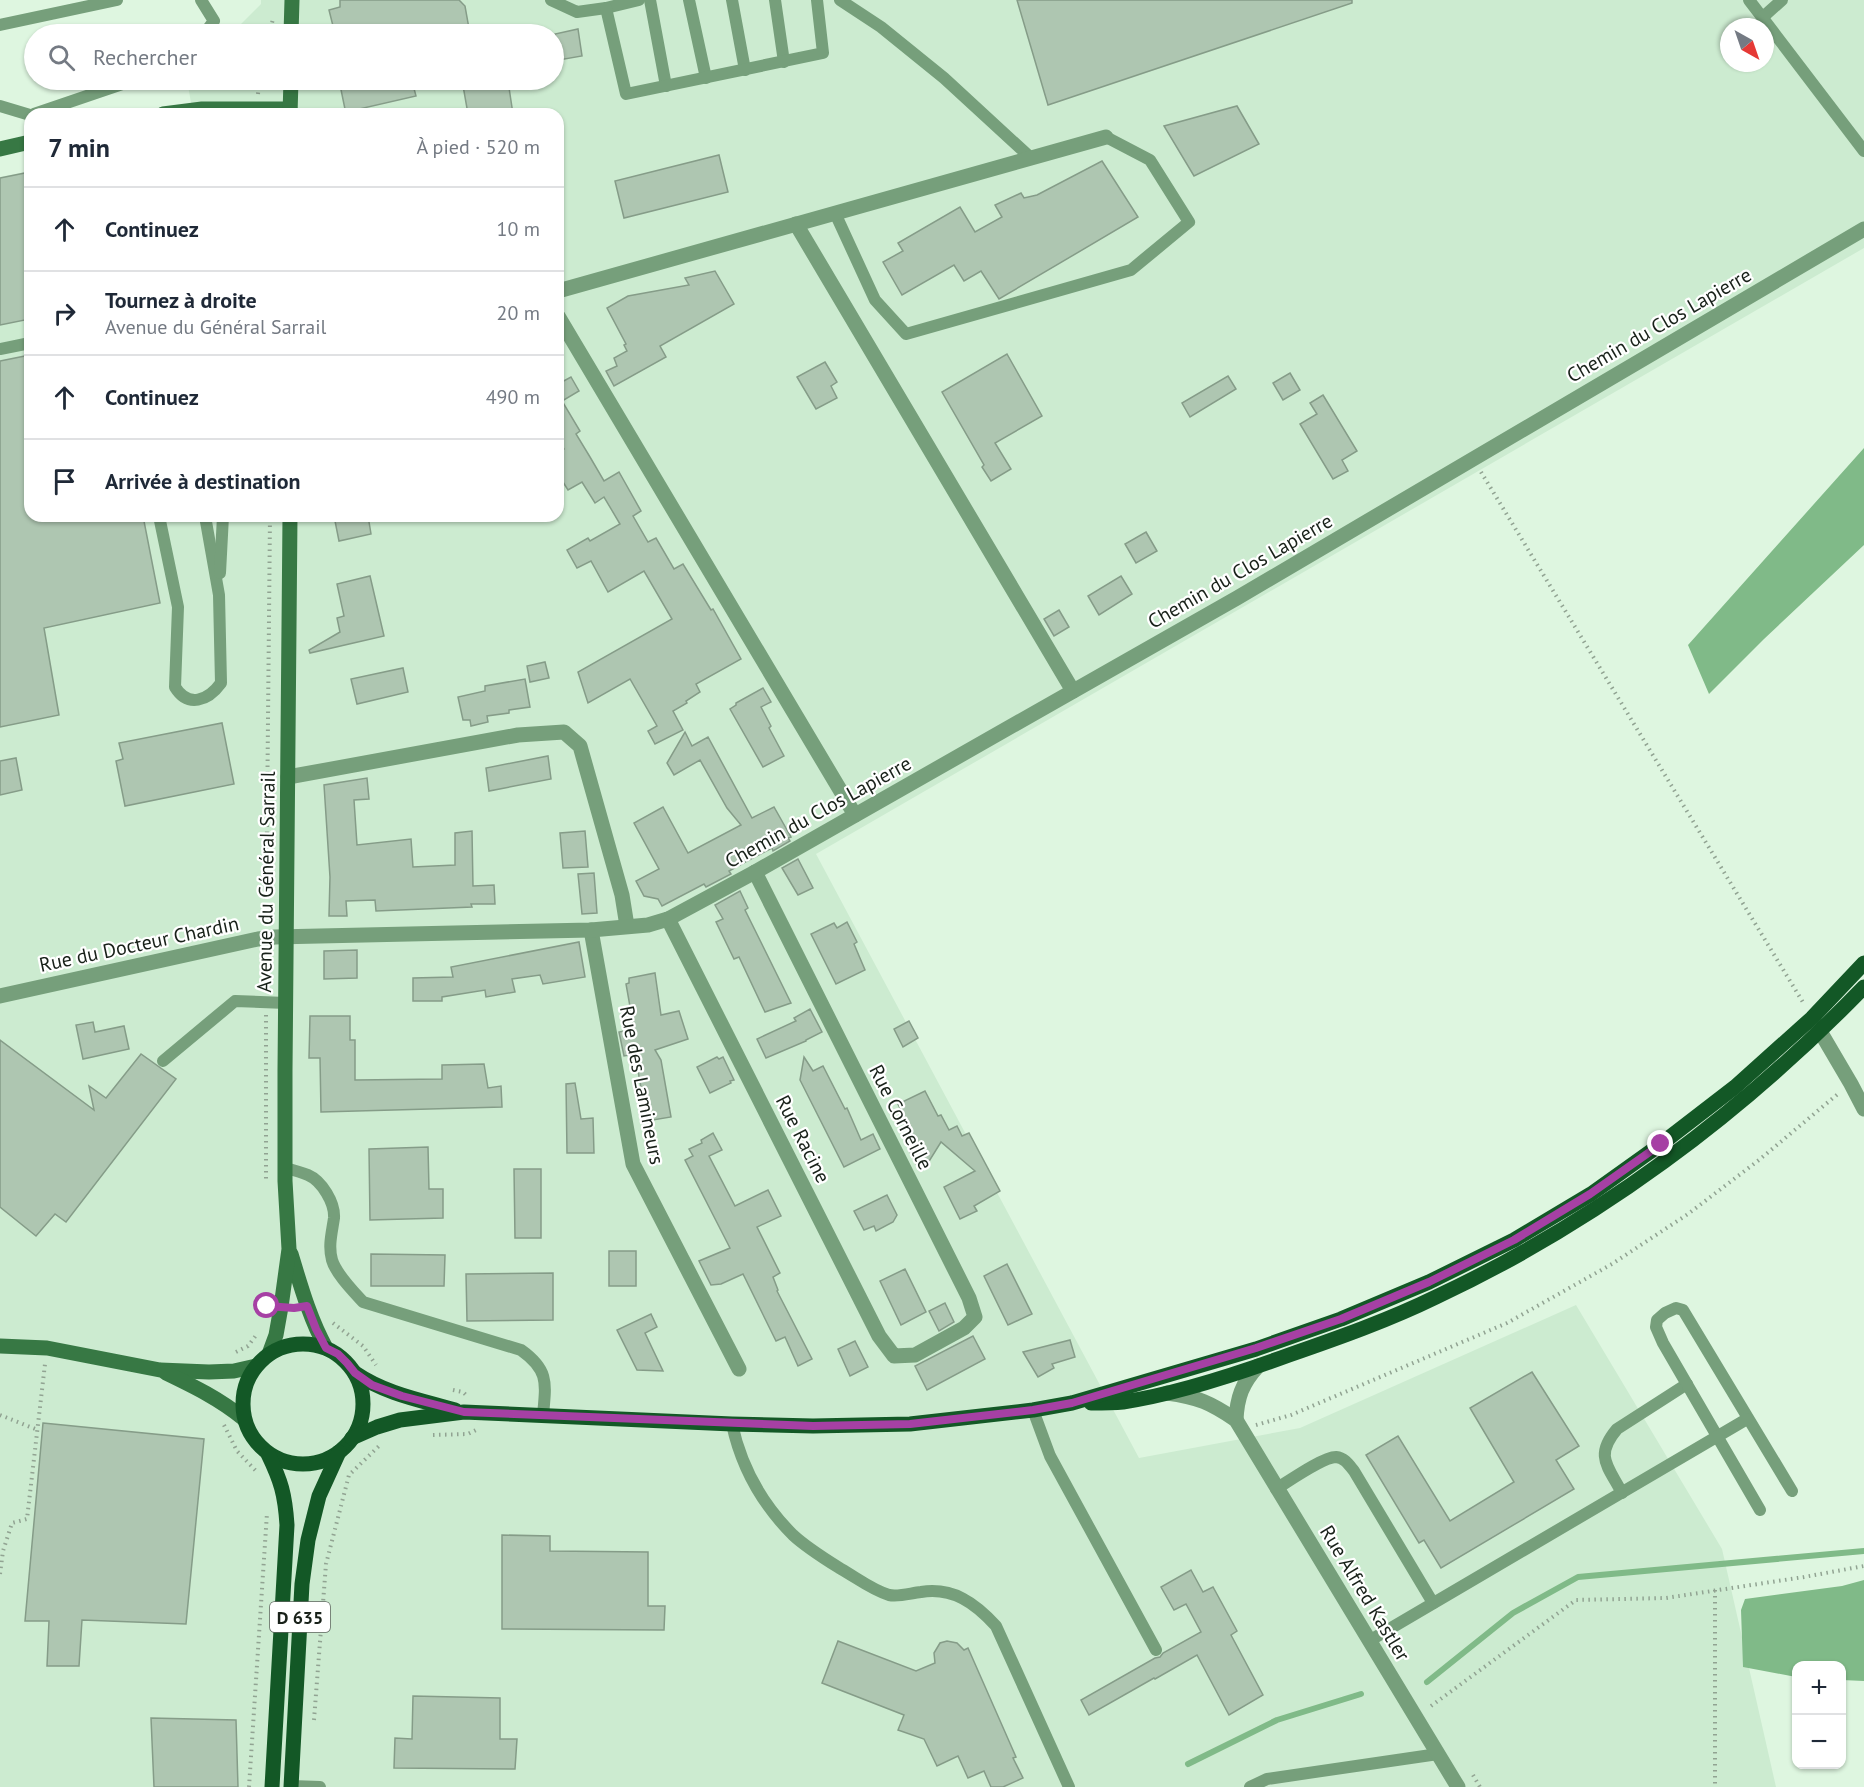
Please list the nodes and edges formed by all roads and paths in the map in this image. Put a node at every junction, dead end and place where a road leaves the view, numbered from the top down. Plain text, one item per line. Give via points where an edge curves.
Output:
1 (117, 0) edge
2 (201, 0) edge
3 (292, 0) edge
4 (551, 0) edge
5 (639, 0) edge
6 (650, 0) edge
7 (689, 0) edge
8 (732, 0) edge
9 (775, 0) edge
10 (817, 0) edge
11 (840, 0) edge
12 (1749, 0) edge
13 (1782, 0) edge
14 (606, 9) junction
15 (1763, 17) junction
16 (212, 24) edge
17 (291, 24) edge
18 (0, 25) edge
19 (784, 62) junction
20 (745, 70) junction
21 (706, 78) junction
22 (666, 86) junction
23 (104, 90) edge
24 (291, 90) edge
25 (0, 106) edge
26 (50, 108) edge
27 (290, 108) edge
28 (24, 112) edge
29 (1106, 137) joint
30 (24, 143) edge
31 (0, 148) edge
32 (1864, 151) edge
33 (1031, 158) junction
34 (835, 213) junction
35 (796, 224) junction
36 (1864, 229) edge
37 (564, 289) edge
38 (564, 326) edge
39 (24, 345) edge
40 (0, 349) edge
41 (1472, 459) junction
42 (160, 522) edge
43 (207, 522) edge
44 (223, 522) edge
45 (270, 522) edge
46 (290, 522) edge
47 (219, 595) junction
48 (1073, 691) junction
49 (288, 777) junction
50 (855, 815) junction
51 (755, 872) junction
52 (668, 919) junction
53 (266, 924) dead end
54 (627, 926) junction
55 (591, 930) junction
56 (287, 936) junction
57 (266, 947) dead end
58 (1864, 963) edge
59 (1864, 987) edge
60 (266, 994) dead end
61 (0, 996) edge
62 (286, 1003) junction
63 (266, 1006) dead end
64 (1812, 1018) junction
65 (1821, 1032) junction
66 (163, 1061) dead end
67 (1851, 1084) junction
68 (1864, 1110) edge
69 (285, 1168) junction
70 (266, 1185) dead end
71 (289, 1249) junction
72 (329, 1316) dead end
73 (260, 1331) dead end
74 (0, 1346) edge
75 (47, 1348) junction
76 (326, 1348) junction
77 (269, 1354) junction
78 (915, 1355) joint
79 (229, 1356) dead end
80 (256, 1366) junction
81 (1258, 1366) junction
82 (739, 1369) dead end
83 (160, 1370) junction
84 (355, 1373) junction
85 (382, 1373) dead end
86 (1687, 1384) junction
87 (452, 1390) dead end
88 (1167, 1393) junction
89 (1072, 1403) junction
90 (1033, 1410) junction
91 (464, 1412) junction
92 (485, 1413) junction
93 (0, 1415) edge
94 (543, 1415) junction
95 (244, 1419) junction
96 (1747, 1419) junction
97 (222, 1420) dead end
98 (732, 1424) junction
99 (1238, 1425) junction
100 (477, 1429) dead end
101 (38, 1430) junction
102 (424, 1435) dead end
103 (1718, 1437) junction
104 (352, 1438) junction
105 (385, 1441) dead end
106 (339, 1452) junction
107 (268, 1454) junction
108 (260, 1475) dead end
109 (1276, 1489) junction
110 (1792, 1491) dead end
111 (1622, 1492) junction
112 (267, 1509) dead end
113 (1760, 1510) dead end
114 (1864, 1566) edge
115 (0, 1574) edge
116 (1715, 1590) junction
117 (1433, 1603) junction
118 (1369, 1641) junction
119 (1156, 1650) dead end
120 (1431, 1706) dead end
121 (313, 1731) dead end
122 (1438, 1754) junction
123 (291, 1786) edge
124 (249, 1787) edge
125 (272, 1787) edge
126 (320, 1787) edge
127 (1069, 1787) edge
128 (1250, 1787) edge
129 (1458, 1787) edge
130 (1716, 1787) edge

1 - 18 lane
2 - 16 lane via 214,21
3 - 17 main road
4 - 14 lane via 577,12
5 - 14 lane
6 - 22 lane
7 - 21 lane
8 - 20 lane
9 - 19 lane
10 - 19 lane via 823,53
11 - 33 lane via 944,78
12 - 15 lane
13 - 15 lane
14 - 22 lane via 626,94
15 - 32 lane
19 - 20 lane
20 - 21 lane
21 - 22 lane
23 - 26 lane
24 - 27 main road
25 - 28 lane
29 - 33 street
29 - 34 lane via 1150,160 1189,222 1131,270 906,334 875,300
30 - 31 main road
33 - 34 street
34 - 35 street
35 - 37 street
35 - 48 street
36 - 41 street, Chemin du Clos Lapierre
38 - 50 street
39 - 40 lane
41 - 48 street, Chemin du Clos Lapierre
41 - 64 path
42 - 47 lane via 178,607 175,687 187,700 215,691 221,683
43 - 47 lane
44 - 47 lane
45 - 53 path
46 - 49 main road, Avenue du Général Sarrail
48 - 50 street, Chemin du Clos Lapierre
49 - 54 street via 518,735 564,732 580,746
49 - 56 main road, Avenue du Général Sarrail
50 - 51 street, Chemin du Clos Lapierre
51 - 52 street, Chemin du Clos Lapierre
51 - 78 street, Rue Corneille via 969,1298 975,1317 964,1328
52 - 54 street, Chemin du Clos Lapierre
52 - 78 street, Rue Racine via 879,1336 894,1356
54 - 55 street, Chemin du Clos Lapierre
55 - 56 street, Chemin du Clos Lapierre
55 - 82 street, Rue des Lamineurs via 633,1164
56 - 61 street, Rue du Docteur Chardin
56 - 62 main road, Avenue du Général Sarrail
57 - 60 path
58 - 64 main road
59 - 65 main road
62 - 66 lane via 235,1001
62 - 69 main road, Avenue du Général Sarrail
63 - 70 path
64 - 65 street
64 - 89 main road via 1735,1087 1661,1144 1590,1194 1514,1240 1341,1319
65 - 67 street
65 - 81 main road via 1744,1100 1598,1208 1436,1298
67 - 68 street
67 - 99 path via 1688,1214 1603,1269 1507,1323 1291,1415
69 - 71 main road, Avenue du Général Sarrail
69 - 94 lane via 310,1175 329,1198 334,1214 332,1262 363,1302 520,1350 542,1372 546,1385
71 - 76 main road, Avenue du Général Sarrail via 307,1306
71 - 77 main road, Avenue du Général Sarrail via 276,1335
72 - 85 path via 363,1346
73 - 79 path via 248,1346
74 - 75 main road
75 - 83 main road
75 - 101 path
76 - 77 main road via 297,1344
76 - 84 main road via 338,1354
77 - 80 main road
80 - 83 main road via 234,1371
80 - 95 main road via 243,1391
81 - 88 main road
81 - 99 street via 1241,1388
83 - 95 main road via 204,1391
84 - 91 main road via 372,1385 402,1396
84 - 104 main road via 363,1406
86 - 96 lane via 1656,1327 1657,1320 1676,1308 1688,1317
86 - 103 lane
86 - 111 lane via 1617,1429 1608,1440 1606,1464
87 - 92 path via 463,1392
88 - 89 main road via 1121,1402
88 - 99 street, Rue Alfred Kastler via 1191,1396 1213,1405
89 - 90 main road
90 - 98 main road via 910,1424
90 - 119 lane via 1050,1456
91 - 92 main road
91 - 104 main road via 400,1420
92 - 94 main road
93 - 101 path
94 - 98 main road
95 - 107 main road via 257,1444
96 - 103 lane
96 - 110 lane
97 - 108 path via 237,1451
98 - 127 lane via 749,1477 794,1536 875,1590 892,1596 936,1589 958,1596 985,1614 996,1626
99 - 109 street, Rue Alfred Kastler
100 - 102 path via 468,1434
101 - 115 path via 27,1519 12,1523
103 - 111 lane
103 - 113 lane
104 - 106 main road
105 - 121 path via 349,1475 342,1496 326,1564
106 - 107 main road via 303,1465
106 - 123 main road, D 635 via 319,1496 308,1540
107 - 125 main road, D 635 via 285,1497 287,1525
109 - 117 lane via 1326,1459 1337,1457 1347,1461
109 - 118 street, Rue Alfred Kastler
111 - 117 lane
112 - 124 path
114 - 116 path
116 - 120 path via 1666,1598 1576,1600
116 - 130 path
117 - 118 lane
118 - 122 street, Rue Alfred Kastler
122 - 128 lane via 1267,1779
122 - 129 street, Rue Alfred Kastler
123 - 126 lane

